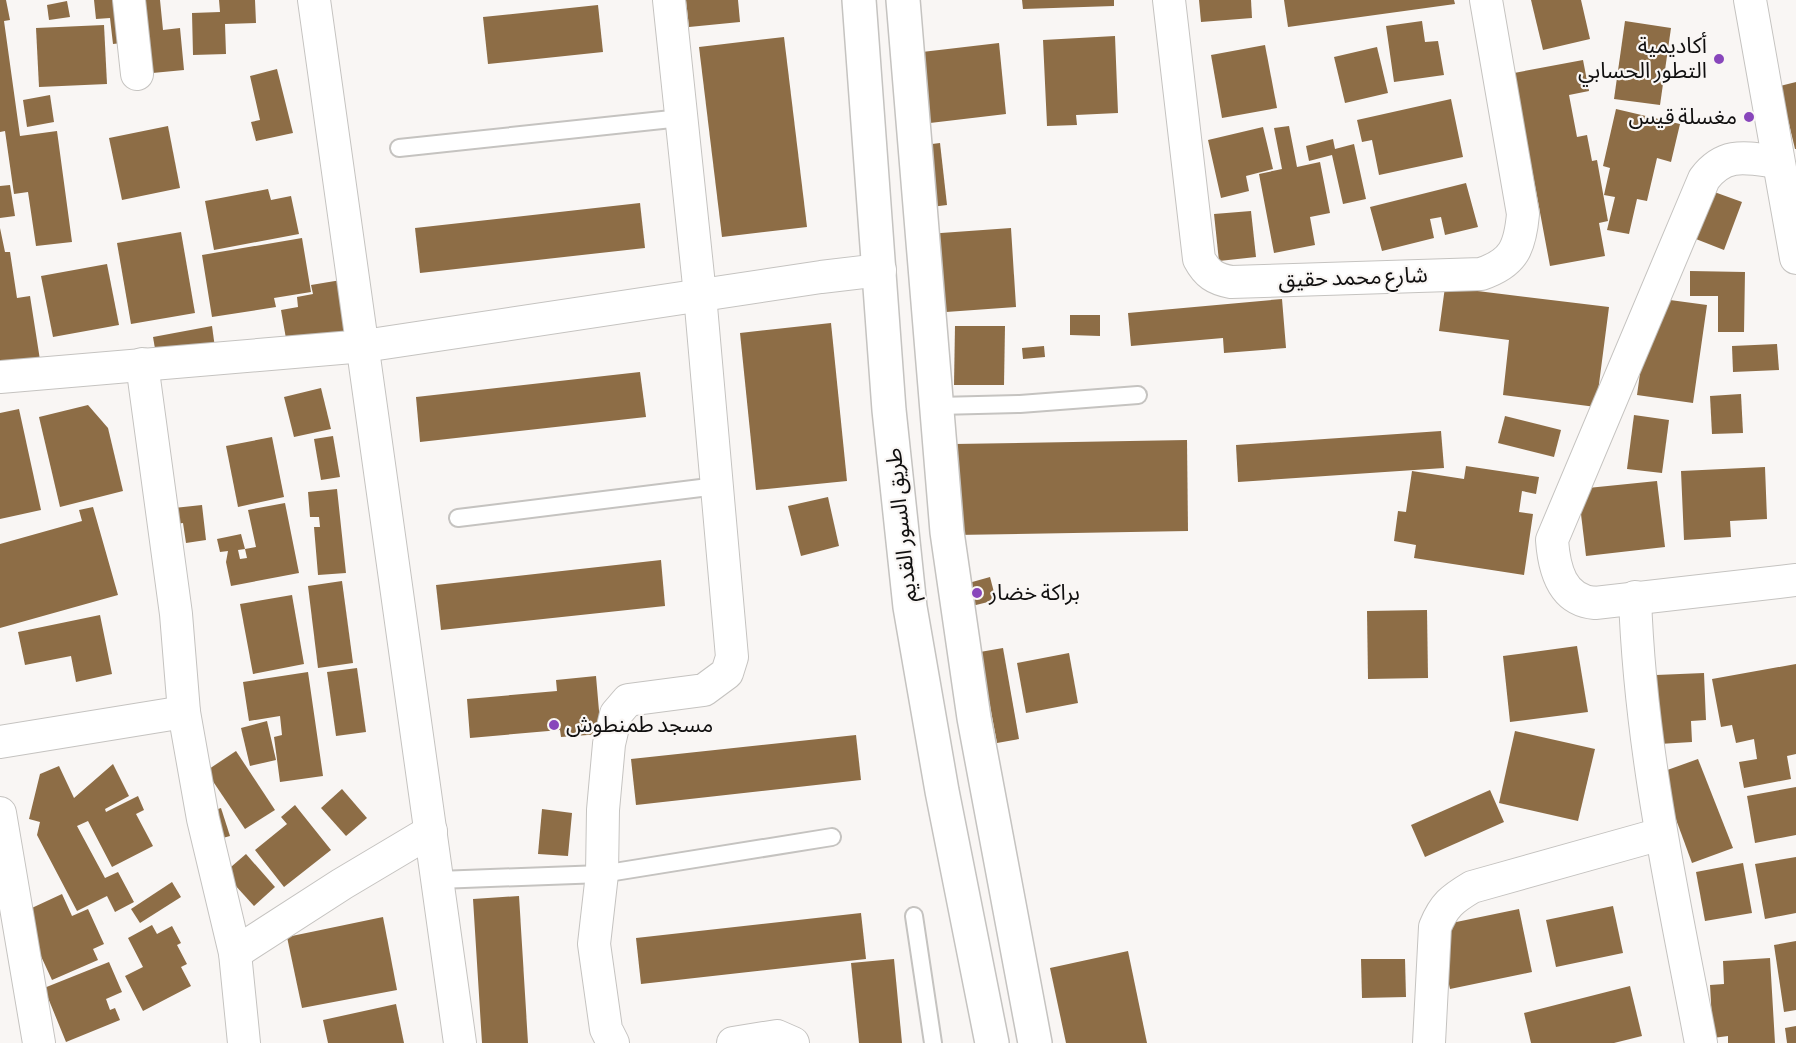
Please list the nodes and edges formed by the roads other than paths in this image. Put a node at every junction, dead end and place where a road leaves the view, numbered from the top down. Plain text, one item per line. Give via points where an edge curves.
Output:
1 (129, 0) edge
2 (314, 0) edge
3 (669, 0) edge
4 (860, 0) edge
5 (903, 0) edge
6 (1168, 0) edge
7 (1486, 0) edge
8 (1750, 0) edge
9 (137, 74) dead end
10 (681, 118) junction
11 (399, 148) dead end
12 (1778, 162) junction
13 (1791, 210) edge
14 (1796, 258) edge
15 (880, 270) junction
16 (700, 295) junction
17 (363, 346) junction
18 (142, 364) junction
19 (0, 377) edge
20 (1138, 395) dead end
21 (938, 406) junction
22 (890, 410) junction
23 (717, 486) junction
24 (458, 518) dead end
25 (1796, 580) edge
26 (1635, 597) junction
27 (184, 712) junction
28 (0, 742) edge
29 (0, 813) edge
30 (431, 831) junction
31 (1661, 834) junction
32 (832, 837) dead end
33 (602, 874) junction
34 (438, 880) junction
35 (914, 916) dead end
36 (235, 953) junction
37 (39, 1043) edge
38 (244, 1043) edge
39 (460, 1043) edge
40 (613, 1043) edge
41 (733, 1043) edge
42 (794, 1043) edge
43 (933, 1043) edge
44 (992, 1043) edge
45 (1035, 1043) edge
46 (1429, 1043) edge
47 (1701, 1043) edge

1 - 9 street
2 - 17 street
3 - 10 street
4 - 15 main road, طريق السور القديم
5 - 21 main road, طريق السور القديم
6 - 7 street, شارع محمد حقيق via 1199,259 1217,279 1231,282 1481,274 1508,260 1517,249 1523,214
8 - 12 street
10 - 11 lane
10 - 16 street
12 - 13 street
12 - 26 street via 1740,157 1717,165 1704,179 1552,540 1554,564 1571,594 1595,603
13 - 14 street
15 - 16 street
15 - 22 main road, طريق السور القديم
16 - 17 street
16 - 23 street
17 - 18 street
17 - 30 street
18 - 19 street
18 - 27 street via 176,614
20 - 21 lane
21 - 22 main road
21 - 45 main road, طريق السور القديم via 959,627
22 - 44 main road, طريق السور القديم via 912,618
23 - 24 lane
23 - 33 street via 732,657 727,672 704,690 628,700 616,714 609,744
25 - 26 street
26 - 31 street via 1641,696
27 - 28 street
27 - 36 street via 203,819
29 - 37 street
30 - 34 street
30 - 36 street
31 - 46 street via 1472,887 1450,900 1435,927
31 - 47 street
32 - 33 lane
33 - 34 lane
33 - 40 street via 594,944 606,1029
34 - 39 street
35 - 43 lane
36 - 38 street
41 - 42 street via 777,1036

